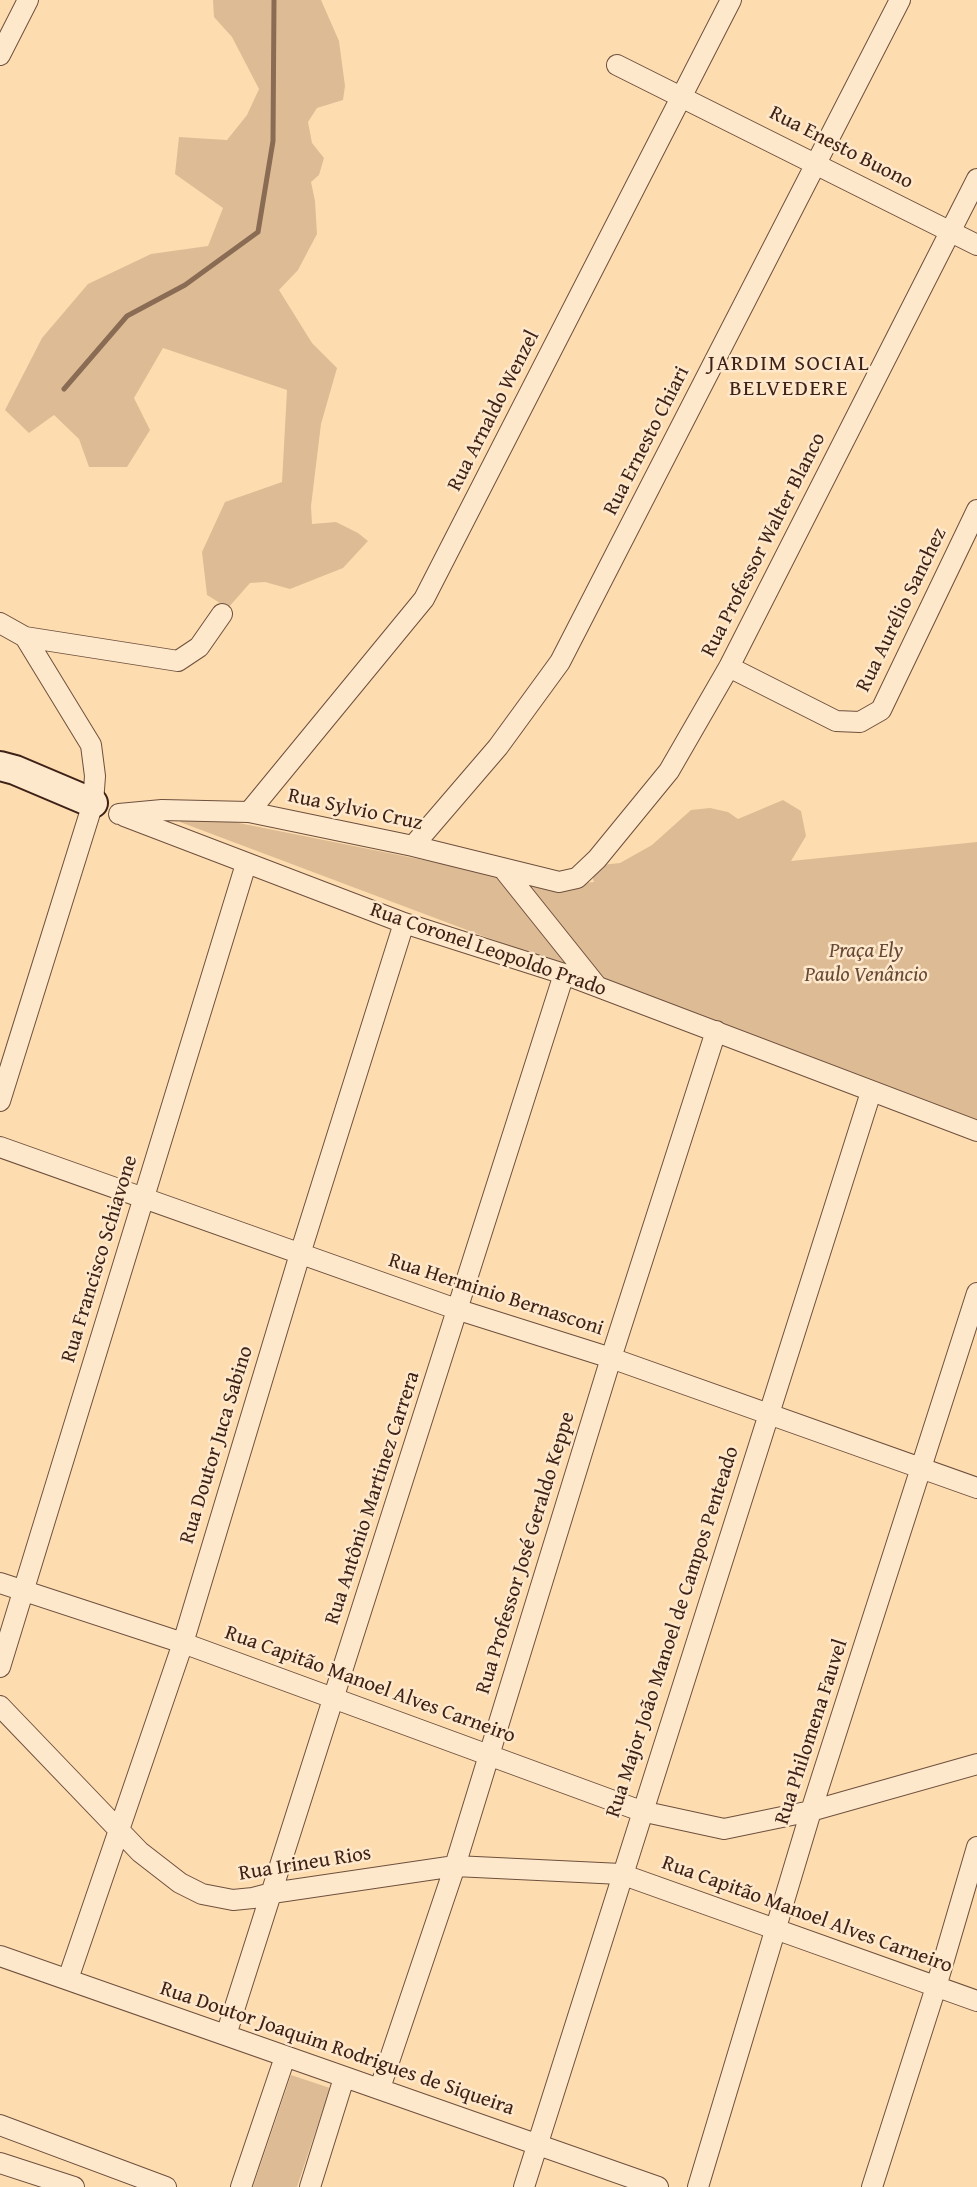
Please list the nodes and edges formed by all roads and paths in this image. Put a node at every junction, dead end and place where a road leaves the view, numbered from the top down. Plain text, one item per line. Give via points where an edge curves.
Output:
1 (28, 0) edge
2 (731, 0) edge
3 (900, 0) edge
4 (0, 55) edge
5 (617, 65) dead end
6 (682, 96) junction
7 (817, 163) junction
8 (977, 179) edge
9 (951, 231) junction
10 (977, 245) edge
11 (977, 510) edge
12 (222, 614) dead end
13 (0, 623) edge
14 (25, 637) junction
15 (729, 667) junction
16 (0, 766) edge
17 (93, 803) junction
18 (249, 812) junction
19 (120, 814) junction
20 (413, 846) junction
21 (246, 864) junction
22 (504, 870) junction
23 (577, 878) joint
24 (404, 923) junction
25 (564, 974) junction
26 (598, 987) junction
27 (716, 1031) junction
28 (871, 1092) junction
29 (0, 1101) edge
30 (977, 1131) edge
31 (0, 1147) edge
32 (144, 1198) junction
33 (300, 1254) junction
34 (977, 1293) edge
35 (459, 1310) junction
36 (611, 1358) junction
37 (768, 1414) junction
38 (922, 1468) junction
39 (977, 1488) edge
40 (0, 1583) edge
41 (25, 1590) junction
42 (183, 1643) junction
43 (0, 1667) edge
44 (334, 1697) junction
45 (0, 1706) edge
46 (490, 1753) junction
47 (977, 1764) edge
48 (641, 1811) junction
49 (811, 1811) junction
50 (119, 1829) junction
51 (977, 1847) edge
52 (455, 1866) junction
53 (621, 1874) junction
54 (272, 1893) junction
55 (776, 1929) junction
56 (0, 1956) edge
57 (68, 1979) junction
58 (936, 1987) junction
59 (977, 2001) edge
60 (226, 2035) junction
61 (285, 2058) junction
62 (344, 2078) junction
63 (380, 2088) junction
64 (0, 2125) edge
65 (536, 2145) junction
66 (0, 2163) edge
67 (74, 2187) edge
68 (166, 2187) edge
69 (241, 2187) edge
70 (310, 2187) edge
71 (524, 2187) edge
72 (658, 2187) edge
73 (698, 2187) edge
74 (872, 2187) edge

1 - 4 street
2 - 6 street, Rua Arnaldo Wenzel
3 - 7 street, Rua Ernesto Chiari
5 - 6 street, Rua Enesto Buono
6 - 7 street, Rua Enesto Buono
6 - 18 street, Rua Arnaldo Wenzel via 424,599
7 - 9 street, Rua Enesto Buono
7 - 20 street, Rua Ernesto Chiari via 560,662 498,747
8 - 9 street, Rua Professor Walter Blanco
9 - 10 street, Rua Enesto Buono
9 - 15 street, Rua Professor Walter Blanco
11 - 15 street, Rua Aurélio Sanchez via 881,710 860,722 836,721
12 - 14 street via 199,647 178,661
13 - 14 street
14 - 17 street via 91,745 95,760
15 - 23 street, Rua Professor Walter Blanco via 669,771 597,860
16 - 17 street, Rua Coronel Leopoldo Prado
17 - 19 street, Rua Coronel Leopoldo Prado
17 - 29 street
18 - 19 street, Rua Sylvio Cruz via 162,810
18 - 20 street, Rua Sylvio Cruz
19 - 21 street, Rua Coronel Leopoldo Prado
20 - 22 street, Rua Sylvio Cruz
21 - 24 street, Rua Coronel Leopoldo Prado
21 - 32 street, Rua Francisco Schiavone
22 - 23 street, Rua Sylvio Cruz via 559,882
22 - 26 street
24 - 25 street, Rua Coronel Leopoldo Prado
24 - 33 street, Rua Doutor Juca Sabino
25 - 26 street, Rua Coronel Leopoldo Prado
25 - 35 street, Rua Antônio Martinez Carrera
26 - 27 street, Rua Coronel Leopoldo Prado
27 - 28 street, Rua Coronel Leopoldo Prado
27 - 36 street, Rua Professor José Geraldo Keppe
28 - 30 street, Rua Coronel Leopoldo Prado
28 - 37 street, Rua Major João Manoel de Campos Penteado
31 - 32 street, Rua Herminio Bernasconi
32 - 33 street, Rua Herminio Bernasconi
32 - 41 street, Rua Francisco Schiavone
33 - 35 street, Rua Herminio Bernasconi
33 - 42 street, Rua Doutor Juca Sabino
34 - 38 street, Rua Philomena Fauvel
35 - 36 street, Rua Herminio Bernasconi
35 - 44 street, Rua Antônio Martinez Carrera
36 - 37 street, Rua Herminio Bernasconi
36 - 46 street, Rua Professor José Geraldo Keppe
37 - 38 street, Rua Herminio Bernasconi
37 - 48 street, Rua Major João Manoel de Campos Penteado
38 - 39 street, Rua Herminio Bernasconi
38 - 49 street, Rua Philomena Fauvel
40 - 41 street, Rua Capitão Manoel Alves Carneiro
41 - 42 street, Rua Capitão Manoel Alves Carneiro
41 - 43 street, Rua Francisco Schiavone
42 - 44 street, Rua Capitão Manoel Alves Carneiro
42 - 50 street, Rua Doutor Juca Sabino
44 - 46 street, Rua Capitão Manoel Alves Carneiro
44 - 54 street, Rua Antônio Martinez Carrera
45 - 50 street, Rua Irineu Rios
46 - 48 street, Rua Capitão Manoel Alves Carneiro
46 - 52 street, Rua Professor José Geraldo Keppe
47 - 49 street
48 - 49 street, Rua Capitão Manoel Alves Carneiro via 724,1829
48 - 53 street, Rua Major João Manoel de Campos Penteado
49 - 55 street, Rua Philomena Fauvel
50 - 54 street, Rua Irineu Rios via 159,1869 202,1894 233,1899
50 - 57 street, Rua Doutor Juca Sabino
51 - 58 street
52 - 53 street, Rua Irineu Rios
52 - 54 street, Rua Irineu Rios
52 - 63 street, Rua Professor José Geraldo Keppe
53 - 55 street, Rua Capitão Manoel Alves Carneiro
53 - 65 street, Rua Major João Manoel de Campos Penteado
54 - 60 street, Rua Antônio Martinez Carrera
55 - 58 street, Rua Capitão Manoel Alves Carneiro
55 - 73 street, Rua Philomena Fauvel
56 - 57 street, Rua Doutor Joaquim Rodrigues de Siqueira
57 - 60 street, Rua Doutor Joaquim Rodrigues de Siqueira
58 - 59 street, Rua Capitão Manoel Alves Carneiro
58 - 74 street
60 - 61 street, Rua Doutor Joaquim Rodrigues de Siqueira
61 - 62 street, Rua Doutor Joaquim Rodrigues de Siqueira
61 - 69 street
62 - 63 street, Rua Doutor Joaquim Rodrigues de Siqueira
62 - 70 street
63 - 65 street, Rua Doutor Joaquim Rodrigues de Siqueira
64 - 68 street
65 - 71 street, Rua Major João Manoel de Campos Penteado
65 - 72 street, Rua Doutor Joaquim Rodrigues de Siqueira
66 - 67 street

